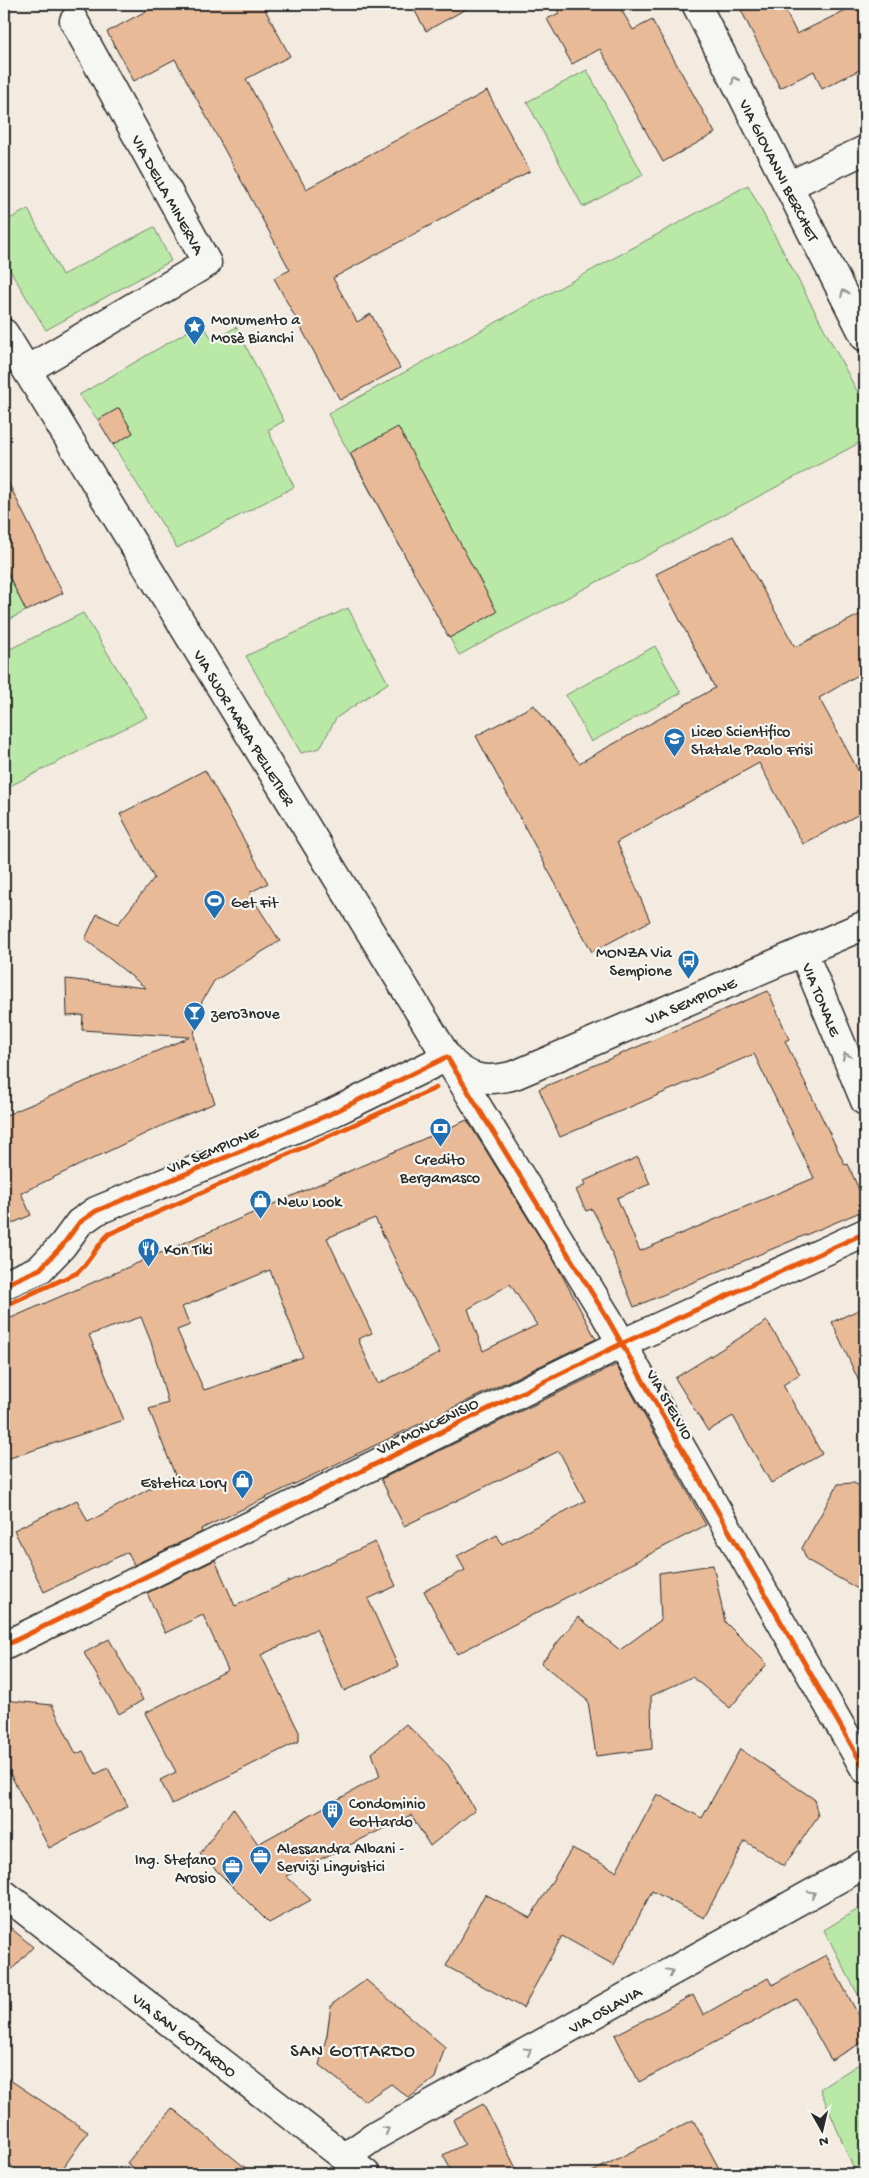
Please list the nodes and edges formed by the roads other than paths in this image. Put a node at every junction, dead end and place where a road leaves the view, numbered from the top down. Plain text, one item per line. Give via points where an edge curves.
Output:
1 (696, 4) edge
2 (69, 10) edge
3 (865, 150) edge
4 (790, 185) junction
5 (4, 333) edge
6 (865, 337) edge
7 (27, 370) junction
8 (865, 925) edge
9 (803, 952) junction
10 (446, 1057) junction
11 (515, 1075) joint
12 (865, 1101) edge
13 (865, 1233) edge
14 (4, 1285) edge
15 (621, 1344) junction
16 (4, 1646) edge
17 (865, 1768) edge
18 (865, 1864) edge
19 (4, 1894) edge
20 (345, 2157) junction
21 (366, 2174) edge

4 -> 1 street, VIA GIOVANNI BERCHET
2 - 7 street, VIA DELLA MINERVA via 206,263
3 - 4 street
6 -> 4 street, VIA GIOVANNI BERCHET
5 - 7 street, VIA SUOR MARIA PELLETIER
7 - 10 street, VIA SUOR MARIA PELLETIER
8 - 9 street, VIA SEMPIONE
9 - 11 street, VIA SEMPIONE
12 -> 9 street, VIA TONALE
10 - 11 street, VIA SUOR MARIA PELLETIER via 455,1068 478,1079 494,1080
10 - 14 street, VIA SEMPIONE via 328,1115 96,1211 79,1223 40,1269
10 - 15 street, VIA STELVIO
13 - 15 street, VIA MONCENISIO
15 - 16 street, VIA MONCENISIO
15 - 17 street, VIA STELVIO
20 -> 18 street, VIA OSLAVIA via 377,2135
19 - 20 street, VIA SAN GOTTARDO
20 - 21 street, VIA SAN GOTTARDO

